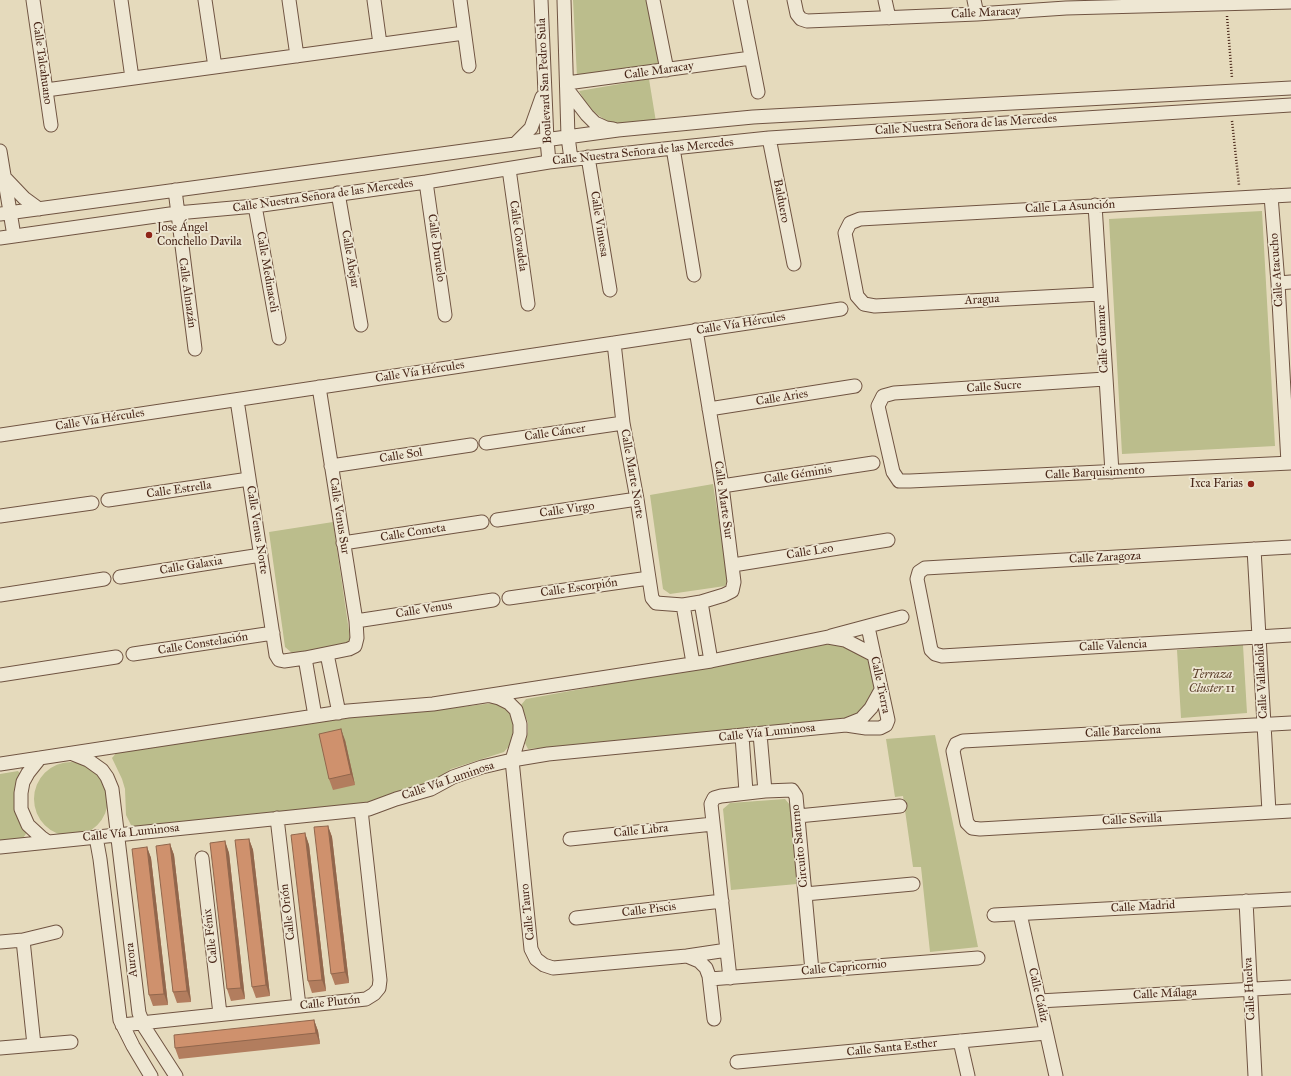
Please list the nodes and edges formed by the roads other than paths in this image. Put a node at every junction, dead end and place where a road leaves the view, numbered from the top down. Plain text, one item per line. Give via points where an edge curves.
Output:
1 (34, 0) edge
2 (121, 0) edge
3 (205, 0) edge
4 (289, 0) edge
5 (374, 0) edge
6 (460, 0) edge
7 (541, 0) edge
8 (564, 0) edge
9 (653, 0) edge
10 (740, 0) edge
11 (794, 0) edge
12 (886, 0) edge
13 (974, 0) edge
14 (1291, 2) edge
15 (1065, 4) edge
16 (977, 14) junction
17 (889, 18) junction
18 (464, 33) junction
19 (380, 44) junction
20 (296, 56) junction
21 (751, 58) junction
22 (469, 66) dead end
23 (215, 67) junction
24 (667, 70) junction
25 (132, 78) junction
26 (567, 86) junction
27 (1291, 88) edge
28 (46, 90) junction
29 (545, 90) junction
30 (1233, 91) junction
31 (758, 92) dead end
32 (1291, 105) edge
33 (1231, 108) junction
34 (753, 116) junction
35 (51, 125) dead end
36 (618, 130) junction
37 (568, 137) junction
38 (762, 139) junction
39 (547, 140) junction
40 (515, 144) junction
41 (673, 148) junction
42 (0, 151) edge
43 (588, 157) junction
44 (570, 159) junction
45 (549, 162) junction
46 (508, 169) junction
47 (4, 177) junction
48 (426, 182) junction
49 (175, 190) junction
50 (338, 193) junction
51 (1291, 195) edge
52 (1271, 196) junction
53 (1096, 205) junction
54 (255, 206) junction
55 (39, 209) junction
56 (5, 213) edge
57 (177, 213) junction
58 (14, 236) junction
59 (0, 238) edge
60 (794, 264) dead end
61 (694, 275) dead end
62 (1285, 283) edge
63 (610, 290) dead end
64 (1100, 294) junction
65 (528, 304) dead end
66 (864, 304) joint
67 (840, 309) dead end
68 (445, 315) dead end
69 (361, 325) dead end
70 (696, 330) junction
71 (279, 338) dead end
72 (614, 343) junction
73 (195, 348) dead end
74 (1287, 370) edge
75 (1105, 379) junction
76 (855, 386) dead end
77 (319, 387) junction
78 (237, 400) junction
79 (709, 409) junction
80 (623, 422) junction
81 (0, 435) edge
82 (486, 443) dead end
83 (471, 445) dead end
84 (1289, 463) edge
85 (873, 464) dead end
86 (331, 466) junction
87 (1112, 472) junction
88 (249, 479) junction
89 (899, 481) joint
90 (722, 486) junction
91 (637, 499) junction
92 (108, 500) dead end
93 (92, 503) dead end
94 (0, 516) edge
95 (497, 520) dead end
96 (482, 522) dead end
97 (888, 540) dead end
98 (344, 543) junction
99 (1291, 547) edge
100 (1254, 549) junction
101 (261, 555) junction
102 (733, 565) junction
103 (120, 577) dead end
104 (649, 578) junction
105 (104, 579) dead end
106 (0, 595) edge
107 (509, 598) dead end
108 (493, 600) dead end
109 (701, 602) junction
110 (656, 604) joint
111 (683, 605) junction
112 (902, 617) dead end
113 (356, 621) junction
114 (868, 627) junction
115 (273, 633) junction
116 (1291, 636) edge
117 (828, 637) junction
118 (1259, 637) junction
119 (133, 654) dead end
120 (327, 654) junction
121 (935, 654) joint
122 (874, 655) junction
123 (116, 657) dead end
124 (305, 658) junction
125 (711, 660) junction
126 (693, 663) junction
127 (0, 675) edge
128 (881, 690) junction
129 (487, 696) junction
130 (339, 713) junction
131 (315, 716) junction
132 (1291, 723) edge
133 (846, 725) junction
134 (1264, 725) junction
135 (760, 734) junction
136 (742, 736) junction
137 (70, 754) junction
138 (40, 758) junction
139 (512, 760) junction
140 (0, 764) edge
141 (765, 791) junction
142 (746, 792) junction
143 (900, 806) dead end
144 (361, 810) junction
145 (1291, 811) edge
146 (1269, 812) junction
147 (798, 816) junction
148 (277, 818) junction
149 (713, 824) junction
150 (972, 828) joint
151 (116, 835) junction
152 (96, 837) junction
153 (570, 839) dead end
154 (48, 842) junction
155 (0, 847) edge
156 (202, 858) dead end
157 (913, 884) dead end
158 (805, 894) junction
159 (1291, 899) edge
160 (722, 901) junction
161 (1246, 901) junction
162 (1020, 914) junction
163 (994, 915) dead end
164 (576, 918) dead end
165 (56, 932) dead end
166 (23, 940) junction
167 (0, 942) edge
168 (727, 950) junction
169 (687, 956) junction
170 (978, 958) dead end
171 (812, 971) junction
172 (730, 978) junction
173 (710, 979) junction
174 (1291, 987) edge
175 (1250, 990) junction
176 (1039, 1001) junction
177 (299, 1006) junction
178 (220, 1014) junction
179 (714, 1019) dead end
180 (142, 1022) junction
181 (122, 1025) junction
182 (1046, 1033) junction
183 (960, 1041) junction
184 (71, 1042) dead end
185 (34, 1044) junction
186 (0, 1048) edge
187 (737, 1062) dead end
188 (151, 1076) edge
189 (176, 1076) edge
190 (968, 1076) edge
191 (1056, 1076) edge
192 (1255, 1076) edge

1 - 28 street, Calle Talcahuano
2 - 25 street
3 - 23 street
4 - 20 street
5 - 19 street
6 - 18 street
7 - 29 street, Boulevard San Pedro Sula
8 - 26 street, Boulevard San Pedro Sula
9 - 24 street
10 - 21 street
11 - 17 street, Calle Maracay via 800,19 807,21
12 - 17 street
13 - 16 street
14 - 15 street, Calle Maracay
15 - 16 street, Calle Maracay
16 - 17 street, Calle Maracay
18 - 19 street
18 - 22 street
19 - 20 street
20 - 23 street
21 - 24 street, Calle Maracay
21 - 31 street
23 - 25 street
24 - 26 street, Calle Maracay
25 - 28 street
26 - 36 street via 580,108 595,122 606,128
26 - 37 street, Boulevard San Pedro Sula
27 - 30 street, Calle Nuestra Señora de las Mercedes
28 - 35 street, Calle Talcahuano
29 - 39 street, Boulevard San Pedro Sula
29 - 40 street via 531,128
30 - 33 street
30 - 34 street, Calle Nuestra Señora de las Mercedes
32 - 33 street, Calle Nuestra Señora de las Mercedes
33 - 38 street, Calle Nuestra Señora de las Mercedes
34 - 36 street, Calle Nuestra Señora de las Mercedes
34 - 38 street, Balduero
36 - 37 street, Calle Nuestra Señora de las Mercedes
37 - 39 street, Calle Nuestra Señora de las Mercedes
37 - 44 street, Boulevard San Pedro Sula
38 - 41 street, Calle Nuestra Señora de las Mercedes
38 - 60 street, Balduero
39 - 40 street, Calle Nuestra Señora de las Mercedes
39 - 45 street, Boulevard San Pedro Sula
40 - 49 street, Calle Nuestra Señora de las Mercedes
41 - 43 street, Calle Nuestra Señora de las Mercedes
41 - 61 street
42 - 47 street
43 - 44 street, Calle Nuestra Señora de las Mercedes
43 - 63 street, Calle Vinuesa
44 - 45 street, Calle Nuestra Señora de las Mercedes
45 - 46 street, Calle Nuestra Señora de las Mercedes
46 - 48 street, Calle Nuestra Señora de las Mercedes
46 - 65 street, Calle Covadela
47 - 55 street via 24,198
47 - 56 street
48 - 50 street, Calle Nuestra Señora de las Mercedes
48 - 68 street, Calle Duruelo
49 - 55 street, Calle Nuestra Señora de las Mercedes
49 - 57 street, Calle Almazán
50 - 54 street, Calle Nuestra Señora de las Mercedes
50 - 69 street, Calle Abejar
51 - 52 street, Calle La Asunción
52 - 53 street, Calle La Asunción
52 - 62 street, Calle Atacucho
53 - 64 street, Calle Guanare
53 - 66 street, Calle La Asunción via 860,219 850,223 845,233 857,296
54 - 57 street, Calle Nuestra Señora de las Mercedes
54 - 71 street, Calle Medinaceli
55 - 56 street, Calle Nuestra Señora de las Mercedes
56 - 58 street
57 - 58 street, Calle Nuestra Señora de las Mercedes
57 - 73 street, Calle Almazán
58 - 59 street, Calle Nuestra Señora de las Mercedes
62 - 74 street, Calle Atacucho
64 - 66 street, Aragua via 875,306
64 - 75 street, Calle Guanare
67 - 70 street, Calle Vía Hércules
70 - 72 street, Calle Vía Hércules
70 - 79 street, Calle Marte Sur
72 - 77 street, Calle Vía Hércules
72 - 80 street, Calle Marte Norte
74 - 84 street, Calle Atacucho
75 - 87 street, Calle Guanare
75 - 89 street, Calle Sucre via 883,396 878,406 893,472
76 - 79 street, Calle Aries
77 - 78 street, Calle Vía Hércules
77 - 86 street, Calle Venus Sur
78 - 81 street, Calle Vía Hércules
78 - 88 street, Calle Venus Norte
79 - 90 street, Calle Marte Sur
80 - 82 street, Calle Cáncer
80 - 91 street, Calle Marte Norte
83 - 86 street, Calle Sol
84 - 87 street, Calle Barquisimento
85 - 90 street, Calle Géminis
86 - 98 street, Calle Venus Sur
87 - 89 street, Calle Barquisimento
88 - 92 street, Calle Estrella
88 - 101 street, Calle Venus Norte
90 - 102 street, Calle Marte Sur
91 - 95 street, Calle Virgo
91 - 104 street, Calle Marte Norte
93 - 94 street
96 - 98 street, Calle Cometa
97 - 102 street, Calle Leo
98 - 113 street, Calle Venus Sur
99 - 100 street, Calle Zaragoza
100 - 118 street, Calle Valladolid
100 - 121 street, Calle Zaragoza via 925,568 919,572 917,579 931,650
101 - 103 street, Calle Galaxia
101 - 115 street, Calle Venus Norte
102 - 109 street, Calle Marte Sur via 732,591
104 - 107 street, Calle Escorpión
104 - 110 street, Calle Marte Norte via 652,598
105 - 106 street
108 - 113 street, Calle Venus
109 - 111 street, Calle Marte Sur
109 - 125 street
110 - 111 street, Calle Marte Sur
111 - 126 street
112 - 114 street
113 - 120 street, Calle Venus Sur via 355,646
114 - 117 street
114 - 122 street, Calle Tierra
115 - 119 street, Calle Constelación
115 - 124 street, Calle Venus Norte via 279,660
116 - 118 street, Calle Valencia
117 - 122 street via 845,640
117 - 125 street
118 - 121 street, Calle Valencia
118 - 134 street, Calle Valladolid
120 - 124 street
120 - 130 street
122 - 128 street, Calle Tierra
123 - 127 street
124 - 131 street
125 - 126 street
126 - 129 street
128 - 133 street, Calle Vía Luminosa via 861,719
128 - 133 street, Calle Tierra via 888,720 886,725 880,728 866,728
129 - 130 street
129 - 139 street via 499,698 516,710 520,734
130 - 131 street
131 - 137 street
132 - 134 street, Calle Barcelona
133 - 135 street, Calle Vía Luminosa
134 - 146 street, Calle Valladolid
134 - 150 street, Calle Barcelona via 963,741 956,744 953,751 967,823
135 - 136 street, Calle Vía Luminosa
135 - 141 street
136 - 139 street, Calle Vía Luminosa via 548,754
136 - 142 street
137 - 138 street
137 - 151 street via 88,760 107,777 114,799
138 - 140 street
138 - 154 street via 23,782 20,793 21,809 28,825
139 - 144 street, Calle Vía Luminosa via 482,767 453,777 430,789
139 - 169 street, Calle Tauro via 531,950 536,959 553,968
141 - 142 street, Circuito Saturno
141 - 147 street, Circuito Saturno via 792,790 796,796
142 - 149 street, Circuito Saturno via 714,798 711,804
143 - 147 street
144 - 148 street, Calle Vía Luminosa
144 - 177 street, Calle Plutón via 379,988 366,999
145 - 146 street, Calle Sevilla
146 - 150 street, Calle Sevilla
147 - 158 street, Circuito Saturno
148 - 151 street, Calle Vía Luminosa
148 - 177 street, Calle Orión
149 - 153 street, Calle Libra
149 - 160 street, Circuito Saturno
151 - 152 street, Calle Vía Luminosa
151 - 180 street, Aurora via 137,1004
152 - 154 street, Calle Vía Luminosa
152 - 181 street, Aurora via 118,1011
154 - 155 street, Calle Vía Luminosa
156 - 178 street, Calle Fénix
157 - 158 street
158 - 171 street, Circuito Saturno
159 - 161 street, Calle Madrid
160 - 164 street, Calle Piscis
160 - 168 street, Circuito Saturno
161 - 162 street, Calle Madrid
161 - 175 street, Calle Huelva
162 - 163 street, Calle Madrid
162 - 176 street, Calle Cádiz
165 - 166 street
166 - 167 street
166 - 185 street
168 - 169 street, Calle Tauro
168 - 172 street, Circuito Saturno
169 - 173 street via 699,961 706,968
170 - 171 street, Calle Capricornio
171 - 172 street, Calle Capricornio
172 - 173 street, Calle Capricornio
173 - 179 street
174 - 175 street, Calle Málaga
175 - 176 street, Calle Málaga
175 - 192 street, Calle Huelva
176 - 182 street, Calle Cádiz
177 - 178 street, Calle Plutón
178 - 180 street, Calle Plutón
180 - 181 street, Calle Plutón
180 - 189 street, Aurora
181 - 188 street, Aurora
182 - 183 street, Calle Santa Esther
182 - 191 street, Calle Cádiz
183 - 187 street, Calle Santa Esther
183 - 190 street
184 - 185 street
185 - 186 street

